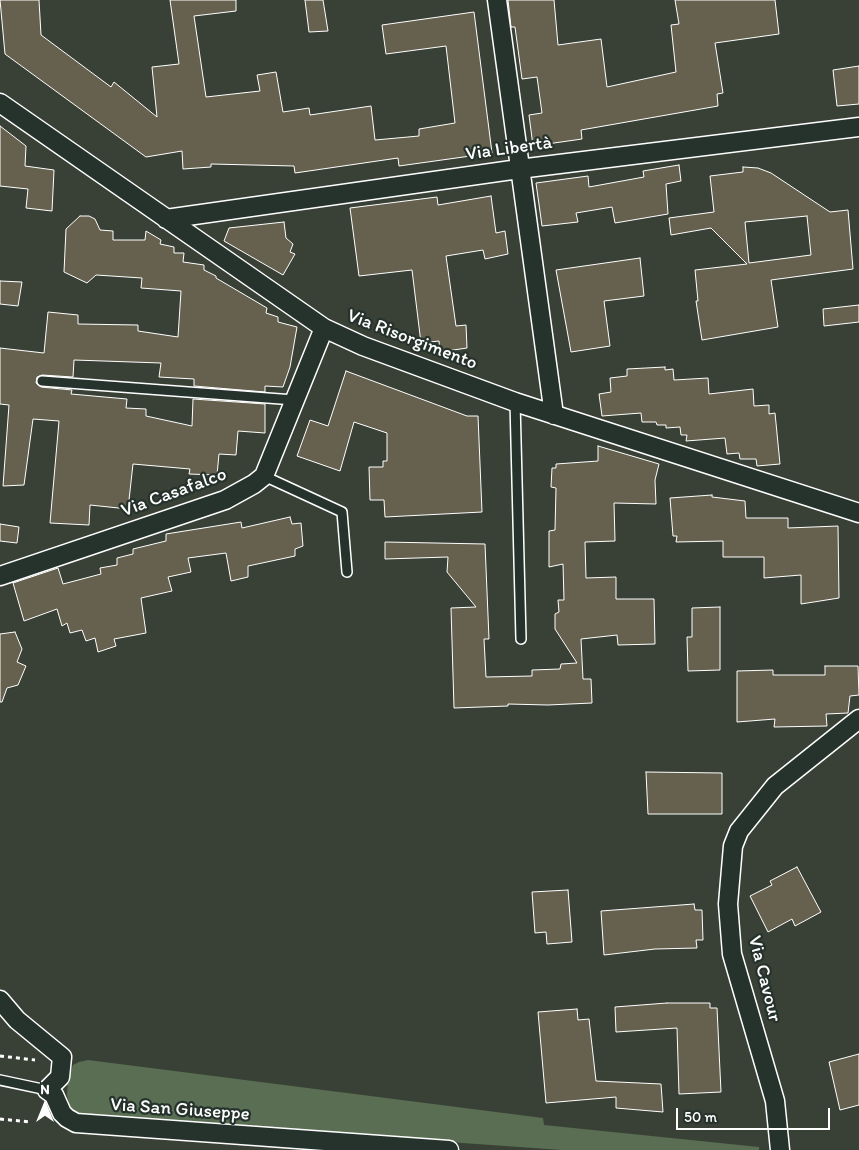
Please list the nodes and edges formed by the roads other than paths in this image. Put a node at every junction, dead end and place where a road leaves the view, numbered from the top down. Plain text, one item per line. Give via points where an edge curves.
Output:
1 (497, 0) edge
2 (0, 103) edge
3 (859, 127) edge
4 (519, 169) junction
5 (166, 219) junction
6 (324, 328) junction
7 (42, 381) dead end
8 (294, 400) junction
9 (515, 402) junction
10 (554, 415) junction
11 (264, 476) junction
12 (859, 514) edge
13 (347, 572) dead end
14 (0, 576) edge
15 (521, 639) dead end
16 (859, 718) edge
17 (0, 1000) edge
18 (0, 1080) edge
19 (47, 1090) junction
20 (449, 1150) edge
21 (780, 1150) edge

1 - 4 street
2 - 5 street, Via Risorgimento
3 - 4 street, Via Libertà
4 - 5 street, Via Libertà
4 - 10 street
5 - 6 street, Via Risorgimento
6 - 8 street
6 - 9 street, Via Risorgimento via 363,346
7 - 8 lane
8 - 11 street
9 - 10 street, Via Risorgimento
9 - 15 lane
10 - 12 street, Via Risorgimento
11 - 13 lane via 342,512
11 - 14 street, Via Casafalco via 225,500
16 - 21 street, Via Cavour via 775,786 739,831 733,846 728,904 732,954 775,1100
17 - 19 street via 17,1020 62,1057 60,1077
18 - 19 lane
19 - 20 street, Via San Giuseppe via 54,1095 62,1113 76,1123

